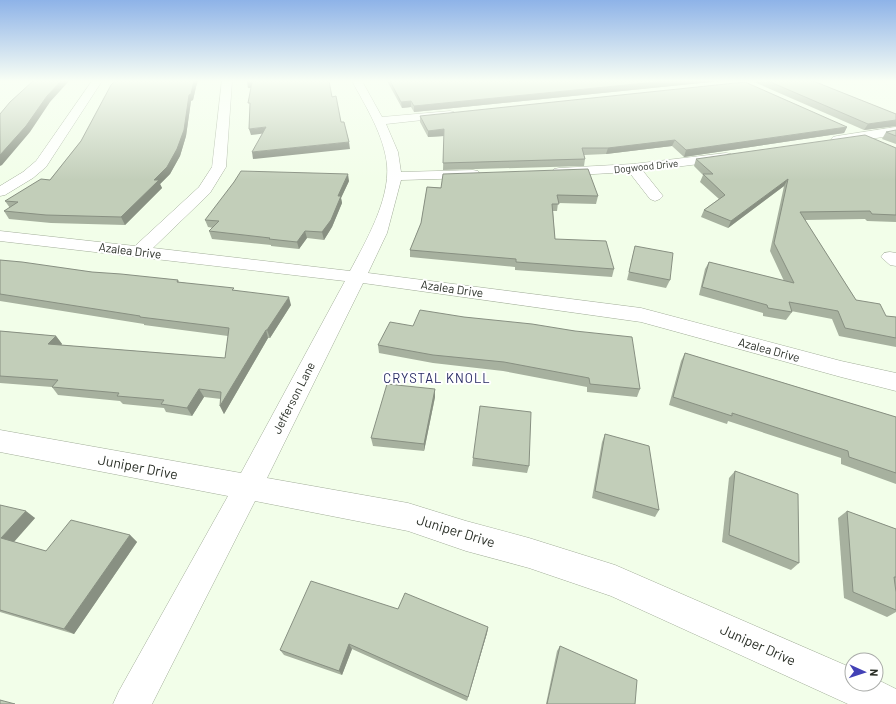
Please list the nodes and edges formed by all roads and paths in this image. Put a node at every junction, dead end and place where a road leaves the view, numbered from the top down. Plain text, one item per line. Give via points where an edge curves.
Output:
1 (75, 114) edge
2 (224, 114) edge
3 (374, 114) edge
4 (448, 114) edge
5 (378, 122) junction
6 (843, 127) edge
7 (896, 131) edge
8 (863, 136) junction
9 (824, 142) edge
10 (883, 145) edge
11 (738, 155) edge
12 (633, 168) junction
13 (547, 172) edge
14 (486, 174) edge
15 (394, 176) junction
16 (0, 192) edge
17 (655, 196) dead end
18 (0, 236) edge
19 (139, 252) junction
20 (357, 277) junction
21 (896, 382) edge
22 (0, 441) edge
23 (248, 487) junction
24 (132, 704) edge
25 (886, 704) edge

1 - 16 street via 41,164
2 - 19 street via 219,167 205,190
3 - 5 street, Jefferson Lane
4 - 5 street
5 - 15 street, Jefferson Lane via 392,155
6 - 8 street
7 - 8 street
8 - 9 street
8 - 10 street
11 - 12 street, Dogwood Drive
12 - 13 street, Dogwood Drive
12 - 17 street
14 - 15 street
15 - 20 street, Jefferson Lane via 379,233
18 - 19 street, Azalea Drive
19 - 20 street, Azalea Drive
20 - 21 street, Azalea Drive via 641,314
20 - 23 street, Jefferson Lane
22 - 23 street, Juniper Drive
23 - 24 street, Jefferson Lane
23 - 25 street, Juniper Drive via 408,517 615,582

